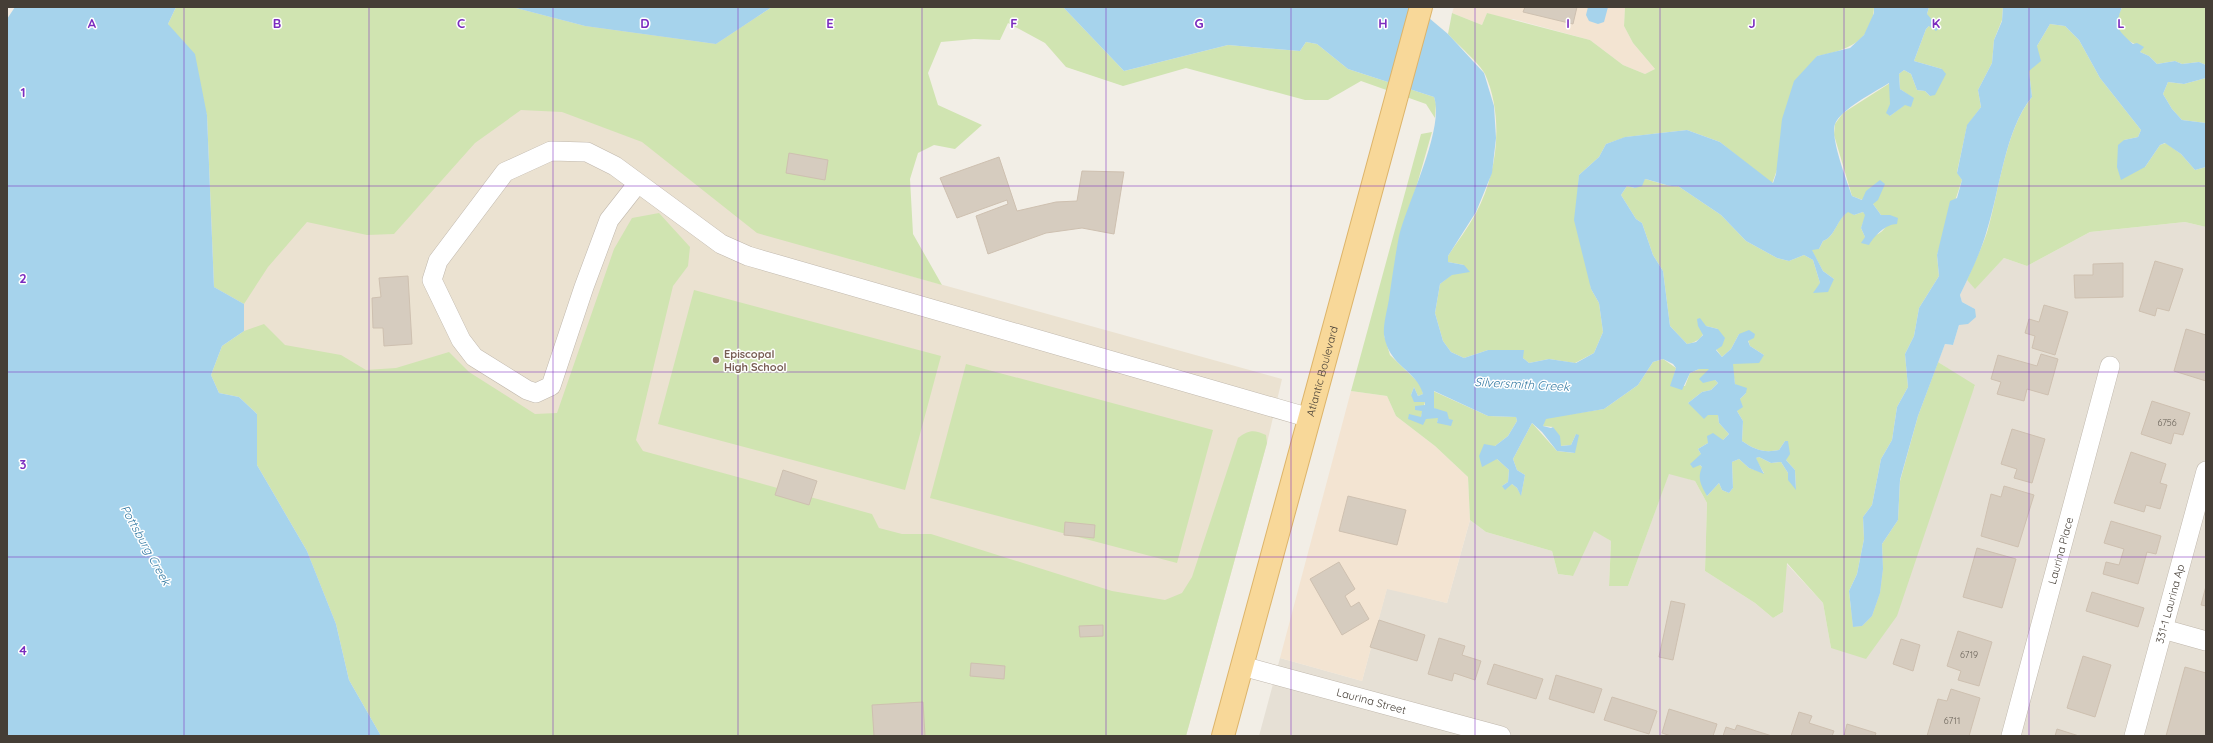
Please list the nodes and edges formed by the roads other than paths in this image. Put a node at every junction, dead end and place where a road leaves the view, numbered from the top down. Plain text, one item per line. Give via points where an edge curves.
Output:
1 (1421, 7) edge
2 (638, 183) junction
3 (2110, 366) dead end
4 (1310, 418) junction
5 (2206, 471) edge
6 (2163, 630) junction
7 (2206, 641) edge
8 (1242, 666) junction
9 (1223, 736) edge
10 (1501, 736) edge
11 (2011, 736) edge
12 (2134, 736) edge

1 - 4 main road, Atlantic Boulevard
2 - 2 street via 615,166 587,152 551,151 505,172 438,261 432,280 461,340 474,357 527,390 536,393 551,386 584,287 610,220
2 - 4 street via 721,244 748,256
3 - 11 street, Laurina Place
4 - 8 main road, Atlantic Boulevard
5 - 6 street, 331-1 Laurina Ap
6 - 7 street
6 - 12 street, 331-1 Laurina Ap
8 - 9 main road, Atlantic Boulevard
8 - 10 street, Laurina Street

